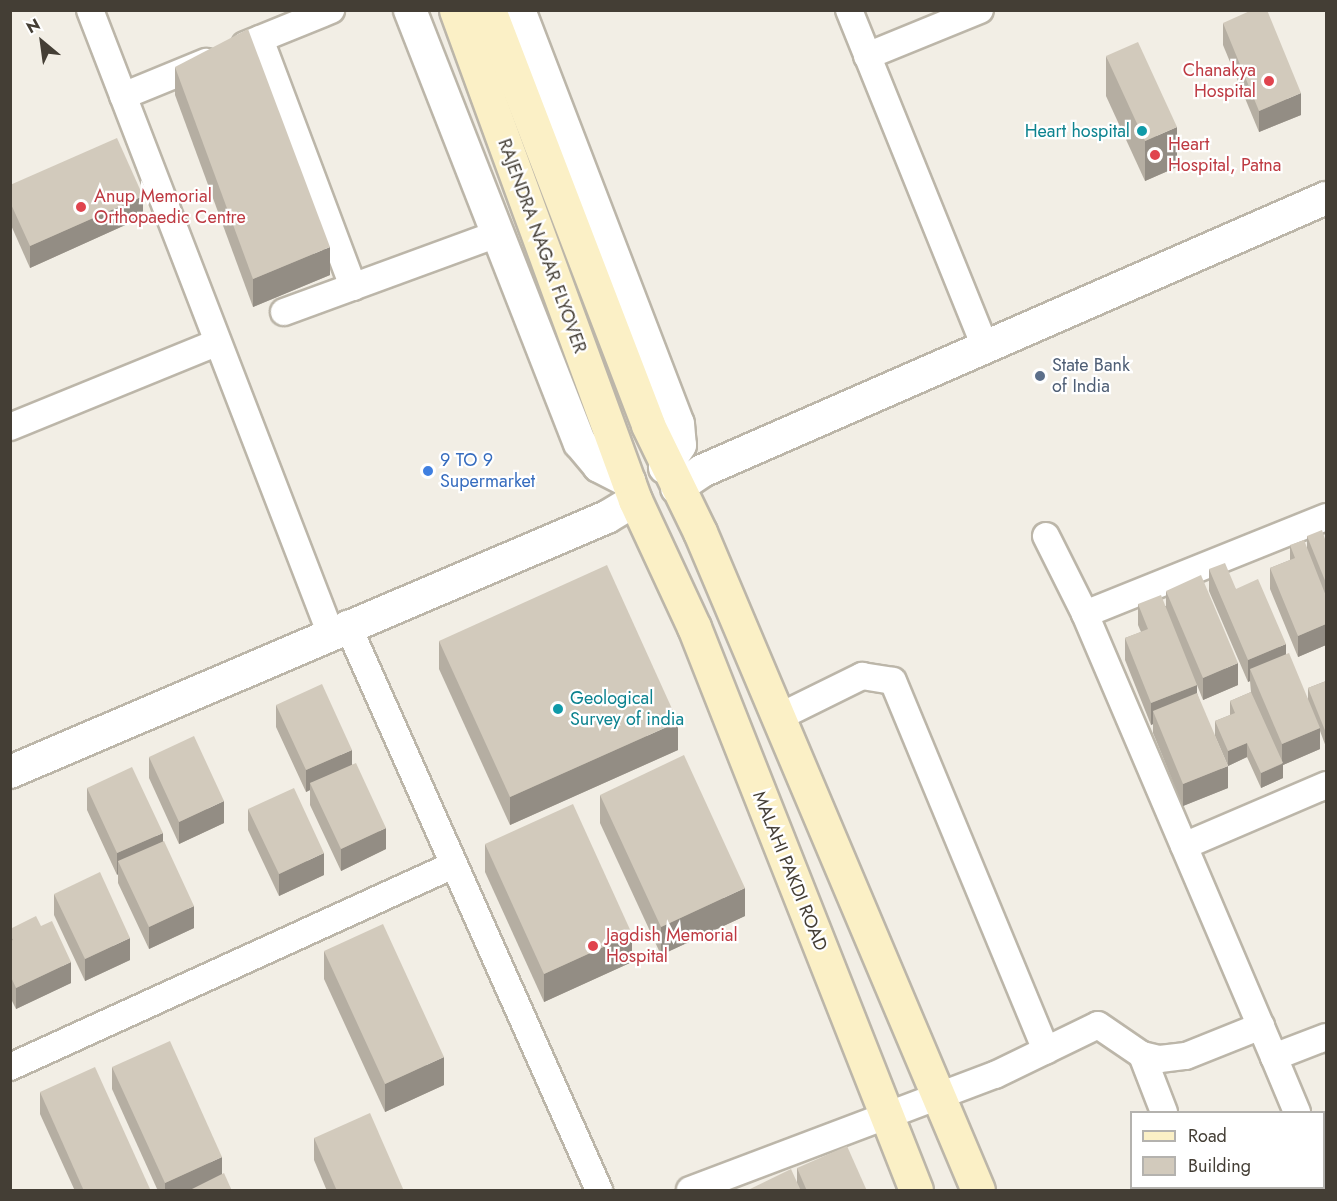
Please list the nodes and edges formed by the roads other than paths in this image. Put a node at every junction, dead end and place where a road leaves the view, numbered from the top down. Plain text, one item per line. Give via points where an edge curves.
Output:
1 (90, 10) edge
2 (331, 10) edge
3 (410, 10) edge
4 (456, 10) edge
5 (489, 10) edge
6 (519, 10) edge
7 (849, 10) edge
8 (980, 10) edge
9 (260, 39) junction
10 (867, 56) junction
11 (123, 96) junction
12 (1326, 198) edge
13 (494, 235) junction
14 (353, 287) junction
15 (285, 312) dead end
16 (216, 343) junction
17 (985, 346) junction
18 (10, 427) edge
19 (671, 477) junction
20 (632, 490) junction
21 (1326, 517) edge
22 (1046, 536) dead end
23 (1085, 614) junction
24 (339, 628) junction
25 (779, 717) junction
26 (10, 772) edge
27 (1326, 785) edge
28 (1184, 846) junction
29 (454, 865) junction
30 (1261, 1026) junction
31 (1326, 1037) edge
32 (1046, 1051) junction
33 (1142, 1055) junction
34 (1274, 1057) junction
35 (10, 1067) edge
36 (942, 1096) junction
37 (1163, 1111) edge
38 (1296, 1111) edge
39 (887, 1116) junction
40 (599, 1191) edge
41 (690, 1191) edge
42 (916, 1191) edge
43 (978, 1191) edge

1 - 11 street
2 - 9 street
3 - 13 street
4 - 20 main road, RAJENDRA NAGAR FLYOVER
5 - 19 main road, RAJENDRA NAGAR FLYOVER
6 - 19 street via 678,424 680,445
7 - 10 street
8 - 10 street
9 - 11 street
9 - 14 street
10 - 17 street
11 - 16 street
12 - 17 street
13 - 14 street
13 - 20 street via 580,443 598,466
14 - 15 street
16 - 18 street
16 - 24 street
17 - 19 street via 702,471
19 - 25 main road, RAJENDRA NAGAR FLYOVER
20 - 24 street via 607,517
20 - 39 main road, MALAHI PAKDI ROAD via 694,627
21 - 23 street
22 - 23 street
23 - 28 street
24 - 26 street
24 - 29 street
25 - 32 street via 862,676 893,681
25 - 36 main road, RAJENDRA NAGAR FLYOVER
27 - 28 street
28 - 30 street
29 - 35 street
29 - 40 street
30 - 33 street via 1186,1056
30 - 34 street
31 - 34 street
32 - 33 street via 1100,1025
32 - 36 street
33 - 37 street
34 - 38 street
36 - 39 street
36 - 43 main road, RAJENDRA NAGAR FLYOVER
39 - 41 street
39 - 42 main road, MALAHI PAKDI ROAD

